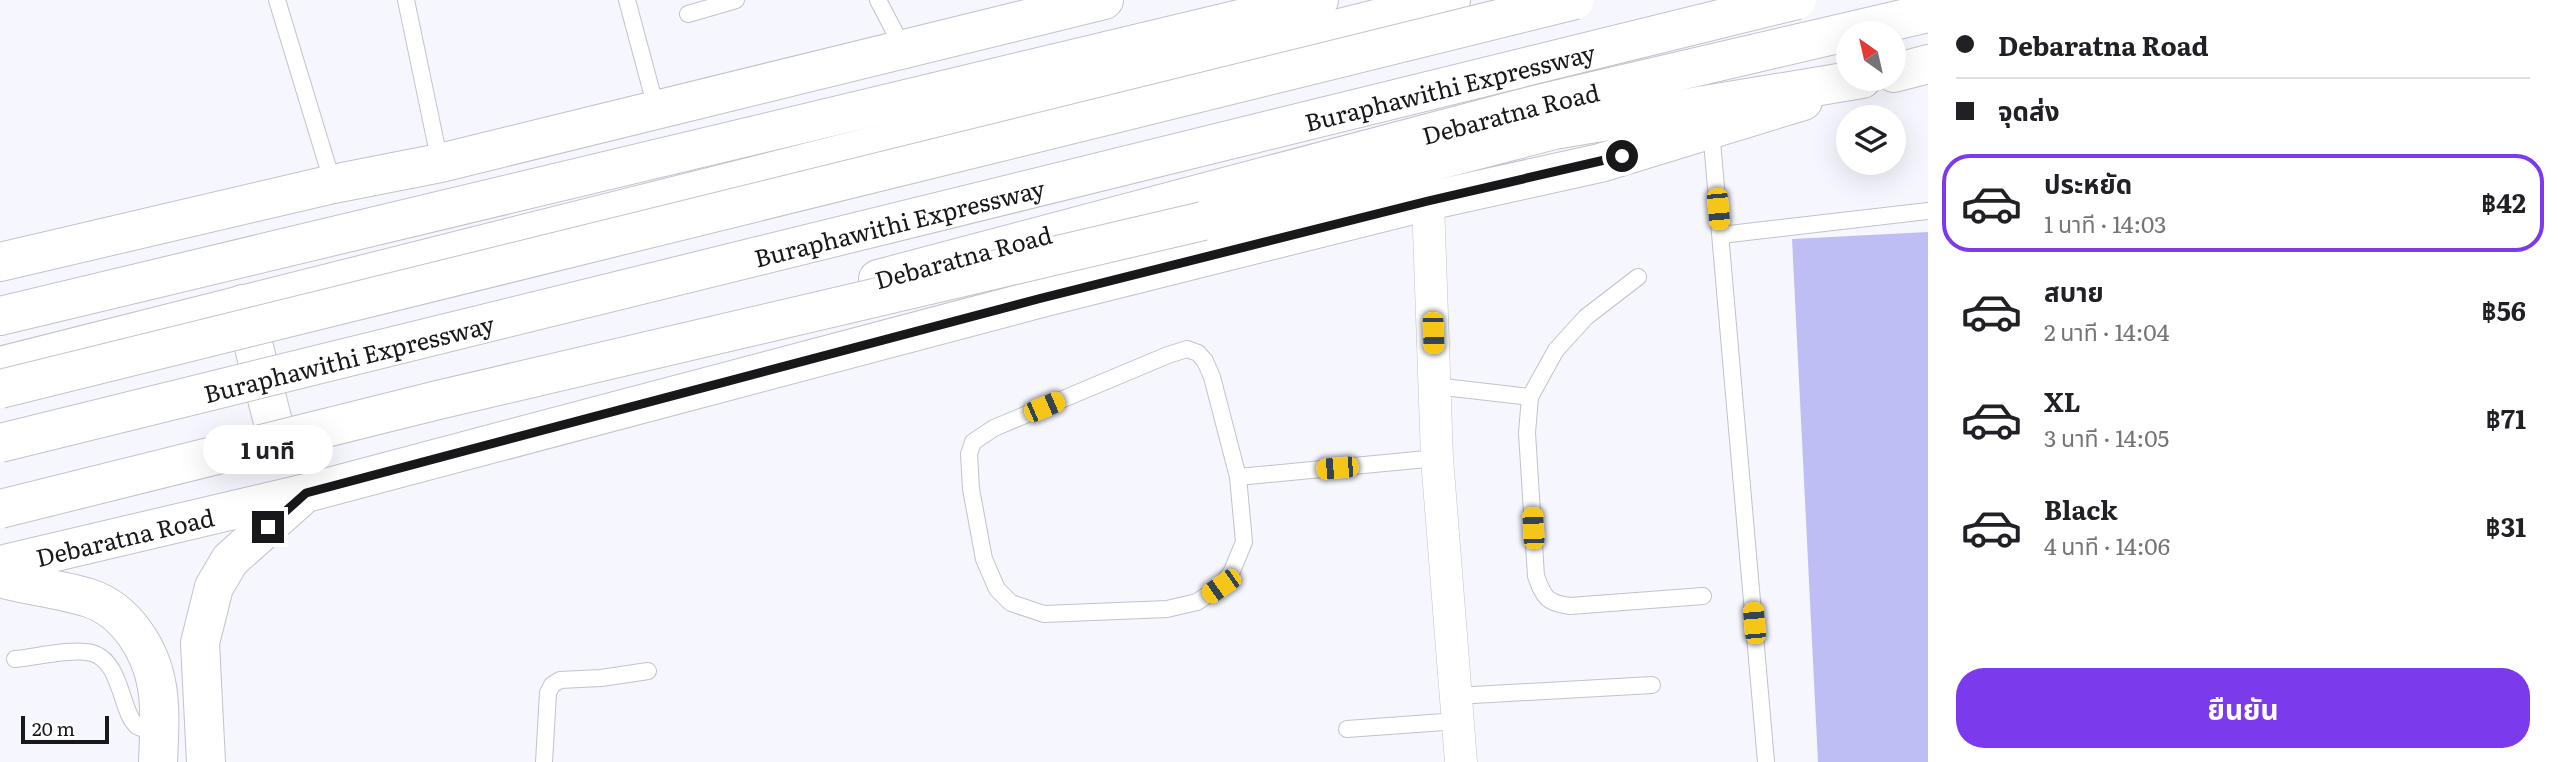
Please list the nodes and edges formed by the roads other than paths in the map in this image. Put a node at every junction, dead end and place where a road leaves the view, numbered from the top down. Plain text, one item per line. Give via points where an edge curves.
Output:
1 (277, 0) edge
2 (406, 0) edge
3 (627, 0) edge
4 (736, 0) edge
5 (878, 0) edge
6 (1319, 0) edge
7 (1451, 0) edge
8 (1575, 0) edge
9 (1797, 0) edge
10 (1090, 2) edge
11 (1928, 13) edge
12 (688, 14) dead end
13 (904, 50) junction
14 (1928, 64) edge
15 (1906, 70) edge
16 (1836, 83) edge
17 (1836, 90) edge
18 (656, 108) junction
19 (1711, 130) junction
20 (440, 163) junction
21 (333, 184) junction
22 (1428, 201) junction
23 (1928, 211) edge
24 (1721, 235) junction
25 (0, 262) edge
26 (1638, 277) dead end
27 (243, 304) junction
28 (0, 316) edge
29 (0, 366) edge
30 (1435, 386) junction
31 (0, 389) edge
32 (1530, 397) junction
33 (276, 438) junction
34 (0, 443) edge
35 (1437, 458) junction
36 (1238, 477) junction
37 (306, 493) junction
38 (0, 509) edge
39 (0, 565) edge
40 (0, 578) edge
41 (1703, 596) dead end
42 (15, 659) dead end
43 (648, 671) dead end
44 (1652, 685) dead end
45 (1457, 709) junction
46 (1347, 729) dead end
47 (158, 747) edge
48 (206, 762) edge
49 (544, 762) edge
50 (1461, 762) edge
51 (1766, 762) edge

1 - 21 lane
2 - 20 lane
3 - 18 lane
4 - 12 lane
5 - 13 lane
6 - 28 main road
7 - 27 main road
8 - 31 main road, bridge
9 - 34 main road, Buraphawithi Expressway, bridge
10 - 13 main road
11 - 33 main road, Debaratna Road via 1538,104
13 - 18 main road
14 - 15 main road
16 - 38 main road, bridge via 1554,130 1203,220 438,400
17 - 19 main road, Debaratna Road
18 - 20 main road
19 - 22 main road, Debaratna Road via 1600,163
19 - 24 lane
20 - 21 main road
21 - 25 main road
22 - 30 street
22 - 37 main road, Debaratna Road
23 - 24 lane
24 - 51 lane
26 - 32 lane via 1586,317 1556,350
27 - 29 main road
27 - 33 main road
30 - 32 lane
30 - 35 street
32 - 41 lane via 1527,433 1536,576 1543,594 1554,604 1570,606
33 - 38 main road, Debaratna Road
35 - 36 lane
35 - 45 street
36 - 36 lane via 1212,377 1198,353 1187,349 994,428 973,442 969,454 984,559 997,589 1011,603 1044,614 1167,609 1198,602 1221,586 1244,542
37 - 39 main road, Debaratna Road
37 - 48 main road via 230,560 214,587 200,643
40 - 47 main road via 90,599 113,610 134,631 150,659 158,688
42 - 47 lane via 84,651 96,654 109,665 133,722
43 - 49 lane via 561,680 552,685
44 - 45 lane
45 - 46 lane
45 - 50 street

